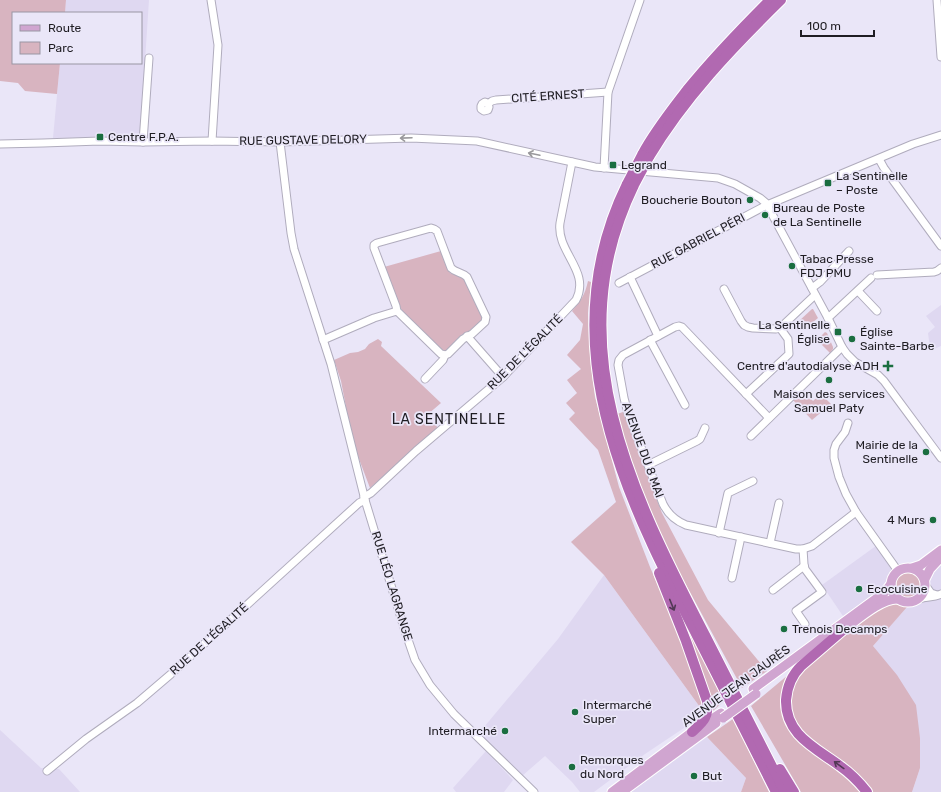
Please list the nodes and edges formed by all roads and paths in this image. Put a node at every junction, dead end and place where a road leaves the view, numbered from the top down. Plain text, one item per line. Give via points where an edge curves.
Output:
1 (211, 0) edge
2 (640, 0) edge
3 (770, 0) edge
4 (781, 0) edge
5 (937, 0) edge
6 (941, 57) edge
7 (149, 58) dead end
8 (608, 92) junction
9 (488, 104) dead end
10 (941, 135) edge
11 (212, 141) junction
12 (143, 142) junction
13 (280, 142) junction
14 (0, 144) edge
15 (646, 156) junction
16 (879, 159) junction
17 (572, 162) junction
18 (604, 168) junction
19 (630, 185) junction
20 (768, 205) junction
21 (941, 246) edge
22 (849, 251) dead end
23 (941, 268) edge
24 (630, 278) junction
25 (619, 283) dead end
26 (812, 288) junction
27 (724, 289) dead end
28 (858, 291) junction
29 (815, 295) junction
30 (397, 311) junction
31 (877, 311) dead end
32 (828, 318) junction
33 (780, 328) junction
34 (467, 336) junction
35 (658, 336) junction
36 (323, 340) junction
37 (650, 340) junction
38 (842, 347) junction
39 (445, 355) junction
40 (503, 377) junction
41 (426, 379) dead end
42 (746, 394) junction
43 (685, 405) dead end
44 (769, 418) junction
45 (848, 423) dead end
46 (705, 428) dead end
47 (751, 436) dead end
48 (941, 458) edge
49 (648, 465) junction
50 (753, 481) dead end
51 (365, 498) junction
52 (779, 503) dead end
53 (856, 512) junction
54 (639, 516) junction
55 (719, 532) junction
56 (741, 537) junction
57 (770, 544) junction
58 (803, 549) junction
59 (941, 550) edge
60 (941, 557) edge
61 (804, 566) junction
62 (912, 568) junction
63 (898, 571) junction
64 (732, 578) dead end
65 (925, 583) junction
66 (891, 584) junction
67 (773, 590) dead end
68 (941, 594) edge
69 (898, 598) junction
70 (919, 599) junction
71 (805, 624) dead end
72 (843, 630) junction
73 (754, 692) junction
74 (740, 704) junction
75 (722, 716) junction
76 (692, 732) junction
77 (47, 771) dead end
78 (534, 792) edge
79 (612, 792) edge
80 (622, 792) edge
81 (776, 792) edge
82 (785, 792) edge
83 (794, 792) edge
84 (867, 792) edge

1 - 11 street via 218,45
2 - 8 street
3 - 15 highway via 694,81 665,119
4 - 15 highway via 705,80
5 - 6 street
7 - 12 street
8 - 9 street, CITÉ ERNEST via 496,100
8 - 18 street
10 - 16 street, RUE GABRIEL PÉRI
11 - 12 street, RUE GUSTAVE DELORY
11 - 13 street, RUE GUSTAVE DELORY
12 - 14 street, RUE GUSTAVE DELORY
17 -> 13 street, RUE GUSTAVE DELORY via 473,141 411,138
13 - 36 street, RUE LÉO LAGRANGE via 293,245
15 - 19 highway, bridge
16 - 20 street, RUE GABRIEL PÉRI
16 - 21 street
17 - 18 street, RUE GUSTAVE DELORY
17 - 40 street, RUE DE L'ÉGALITÉ via 559,230 562,242 579,275 579,295
18 - 20 street, RUE GUSTAVE DELORY via 723,179 757,196
19 - 54 highway via 619,202 604,247 596,284 594,343 597,376 607,424 620,468
19 - 74 highway via 613,239 603,290 602,344 609,400 627,465 652,529
20 - 24 street, RUE GABRIEL PÉRI
20 - 26 street
22 - 26 street
23 - 28 street via 934,272 874,277
24 - 25 street, RUE GABRIEL PÉRI
24 - 35 street
26 - 29 street
27 - 33 street via 741,321 748,327
28 - 31 street
28 - 32 street
29 - 32 street
29 - 33 street
30 - 34 street via 374,245 434,229 451,268 467,276 486,315 485,322
30 - 36 street via 376,317
30 - 39 street
32 - 38 street
33 - 42 street via 788,339 789,354
34 - 39 street
34 - 40 street
35 - 37 street, AVENUE DU 8 MAI
35 - 42 street, AVENUE DU 8 MAI via 675,327 682,327
36 - 51 street, RUE LÉO LAGRANGE via 336,380
37 - 43 street
37 - 49 street, AVENUE DU 8 MAI via 623,355 618,363 628,413
38 - 44 street
38 - 48 street via 856,362 884,381
39 - 41 street
40 - 51 street, RUE DE L'ÉGALITÉ
42 - 44 street, AVENUE DU 8 MAI
44 - 47 street
45 - 53 street via 833,455 846,494
46 - 49 street via 698,440
49 - 55 street, AVENUE DU 8 MAI via 663,504 671,516 686,525
50 - 55 street via 728,493
51 - 77 street, RUE DE L'ÉGALITÉ via 141,700 86,739
51 - 78 street, RUE LÉO LAGRANGE via 405,631 419,667 454,714
52 - 57 street
53 - 58 street via 812,546
53 - 63 street
54 -> 76 highway via 643,535 706,695 706,716
54 - 81 highway via 661,565
55 - 56 street, AVENUE DU 8 MAI
56 - 57 street, AVENUE DU 8 MAI
56 - 64 street
57 - 58 street, AVENUE DU 8 MAI
58 - 61 street
59 - 62 main road via 921,565
60 - 65 main road via 930,568
61 - 67 street
61 - 71 street via 822,592 796,611
62 - 63 main road
62 - 65 main road via 921,572
63 - 66 main road
65 - 68 street via 932,594
65 - 70 main road via 924,593
66 - 69 main road via 892,592
66 - 73 main road, AVENUE JEAN JAURÈS via 884,593
68 - 70 street
69 - 70 main road via 906,602
69 - 72 main road, AVENUE JEAN JAURÈS via 877,606
72 - 73 main road, AVENUE JEAN JAURÈS
84 -> 72 highway via 849,772 800,737 787,709 786,698 796,672
73 - 75 main road, AVENUE JEAN JAURÈS, bridge
74 - 82 highway
74 - 83 highway via 748,712
75 - 76 main road, AVENUE JEAN JAURÈS
75 - 80 main road, AVENUE JEAN JAURÈS
76 - 79 main road, AVENUE JEAN JAURÈS

